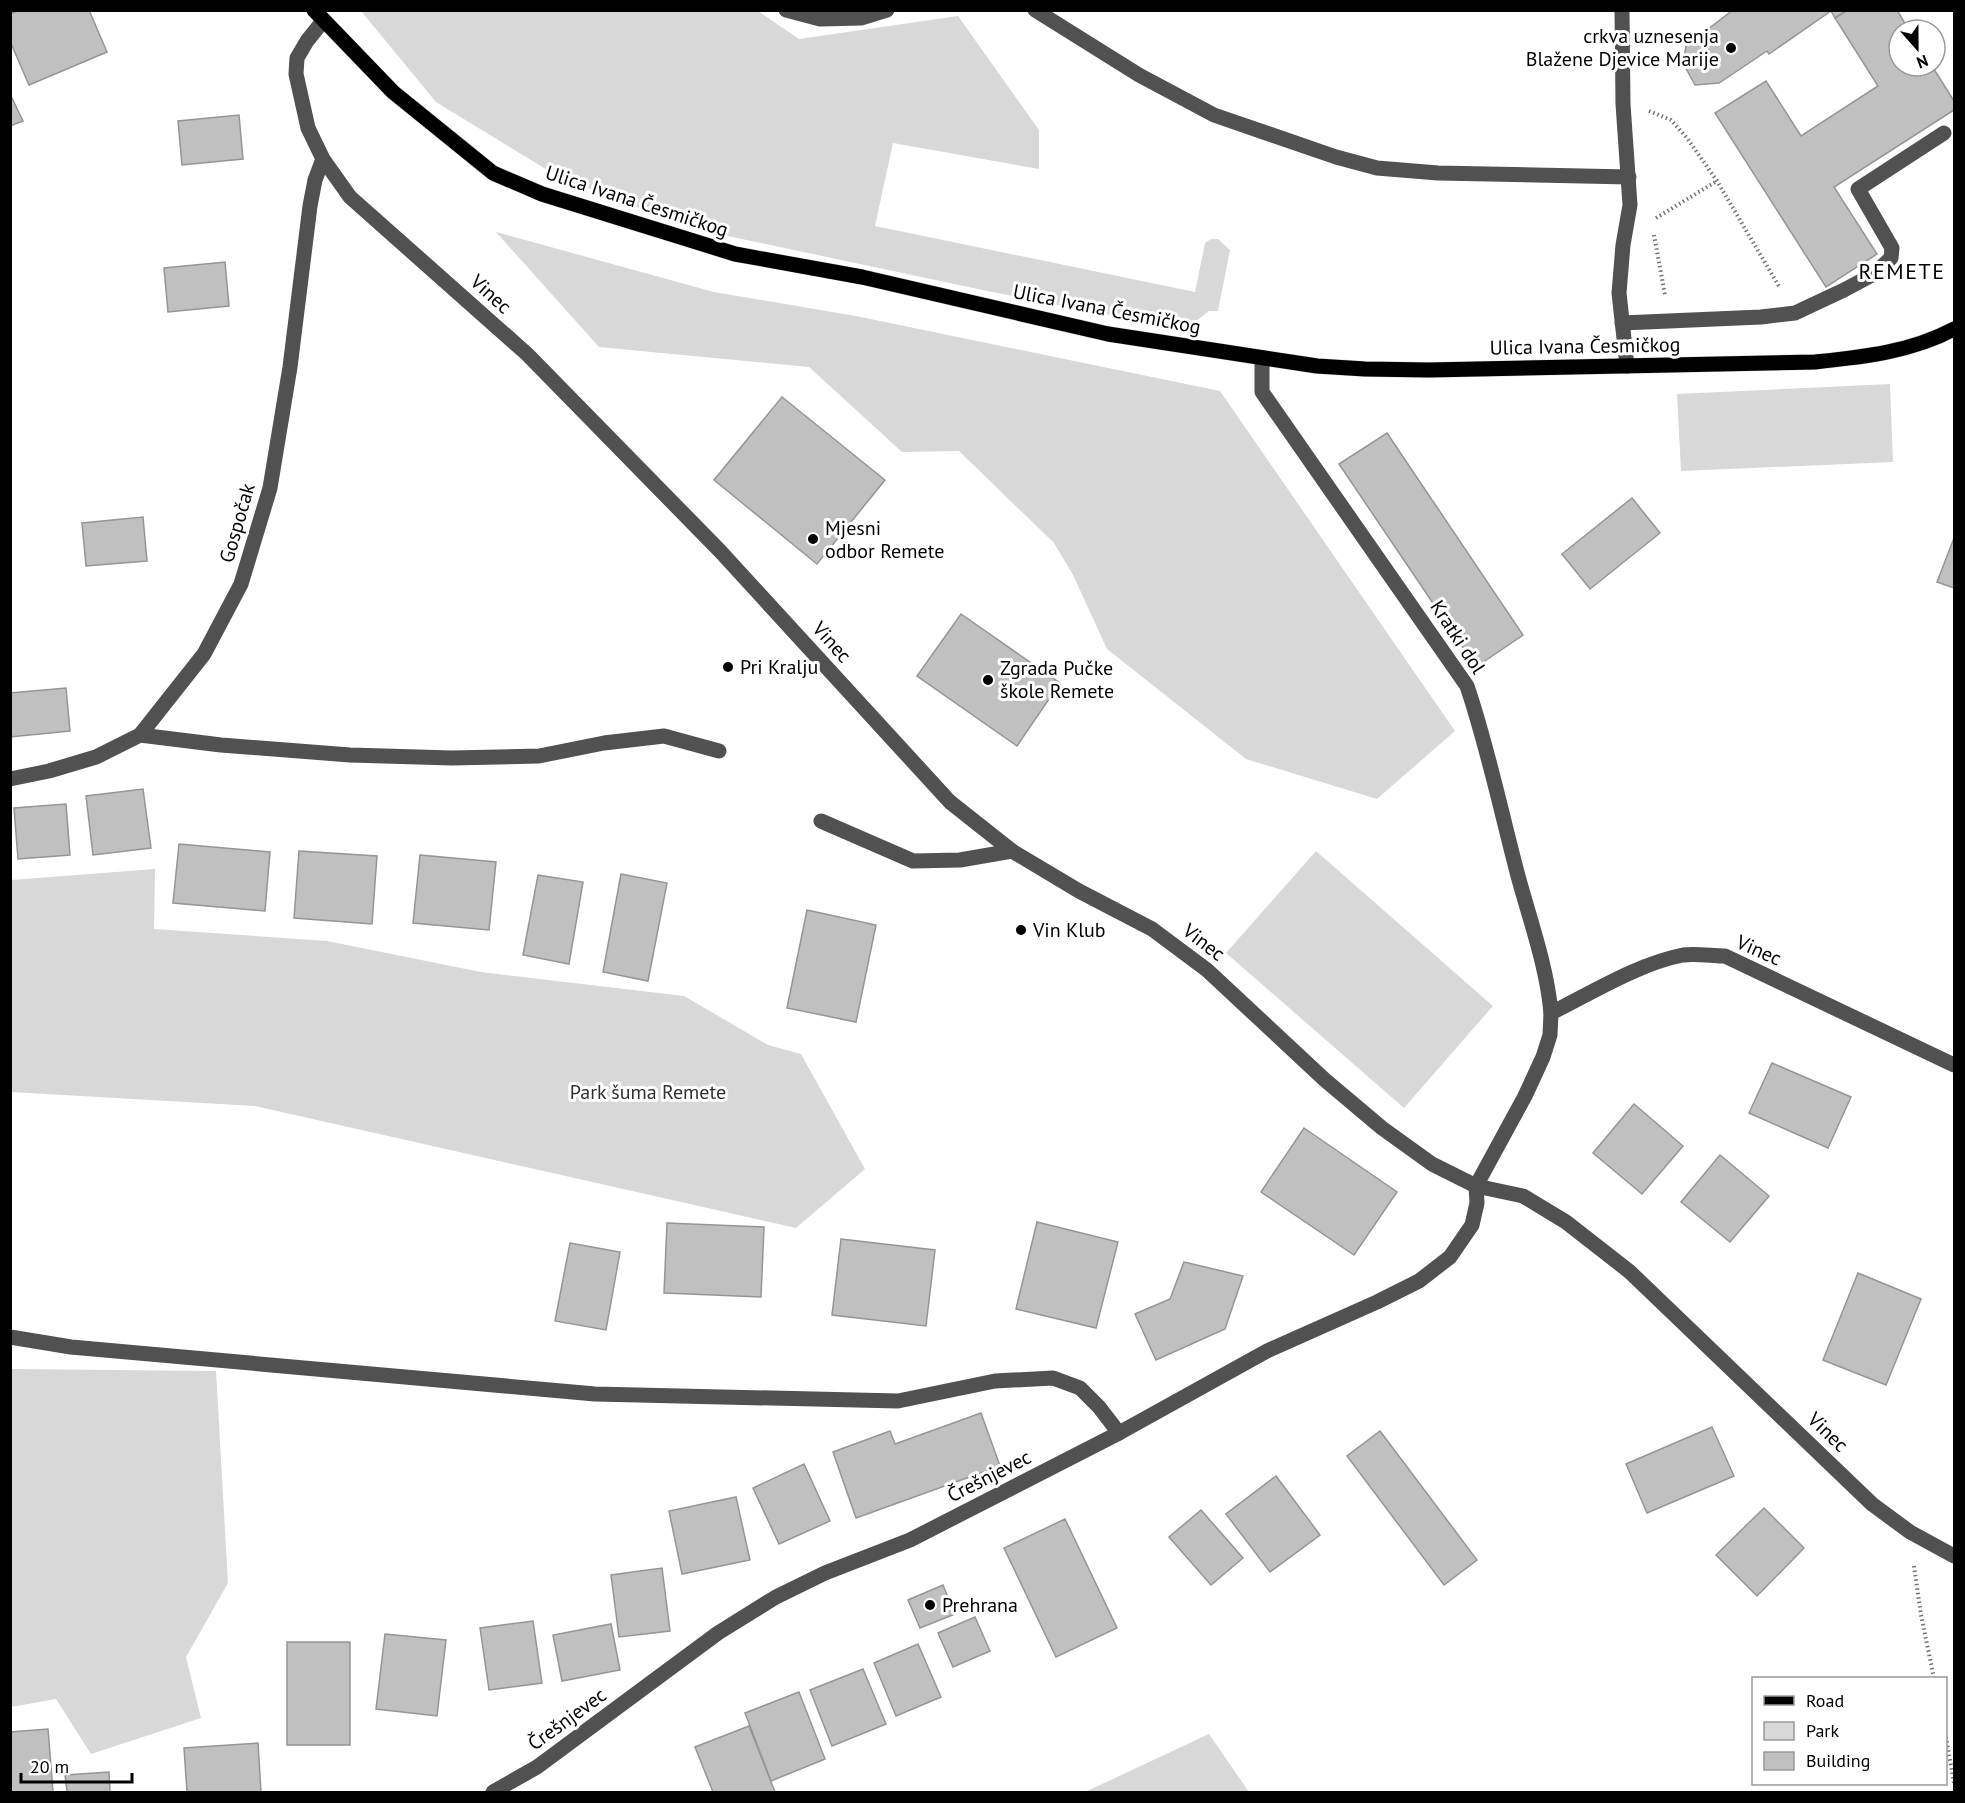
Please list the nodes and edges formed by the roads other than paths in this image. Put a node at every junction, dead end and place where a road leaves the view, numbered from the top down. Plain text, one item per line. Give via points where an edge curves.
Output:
1 (786, 10) edge
2 (887, 10) edge
3 (1035, 10) edge
4 (1622, 10) edge
5 (318, 16) edge
6 (1944, 133) dead end
7 (323, 159) junction
8 (1629, 177) junction
9 (1622, 323) junction
10 (1954, 330) edge
11 (1262, 358) junction
12 (1628, 366) junction
13 (140, 735) junction
14 (719, 751) dead end
15 (10, 779) edge
16 (821, 821) dead end
17 (1012, 851) junction
18 (1551, 1013) junction
19 (1954, 1065) edge
20 (1476, 1186) junction
21 (10, 1337) edge
22 (1119, 1433) junction
23 (1954, 1556) edge
24 (493, 1792) edge

1 - 2 street via 820,19 861,18
3 - 8 street via 1139,75 1214,115 1336,158 1377,168 1438,173
4 - 8 street
5 - 7 street, Vinec via 297,57 296,74 308,128
5 - 11 main road, Ulica Ivana Česmičkog via 393,92 492,173 542,194 735,254 862,278 1108,334
6 - 9 street via 1858,189 1892,248 1891,258 1874,274 1795,313
7 - 13 street, Gospočak via 310,206 270,488 241,584 204,654
7 - 17 street, Vinec via 350,197 527,354 720,551 950,802
8 - 9 street via 1630,205 1618,292
9 - 12 street
10 - 12 main road, Ulica Ivana Česmičkog via 1936,339 1866,357
11 - 12 main road, Ulica Ivana Česmičkog via 1365,369
11 - 18 street, Kratki dol via 1262,392 1467,686 1483,734
13 - 14 street via 350,755 452,758 539,756 664,736
13 - 15 street, Gospočak via 96,757
16 - 17 street via 913,861 960,860
17 - 20 street, Vinec via 1152,929 1207,969 1382,1128 1432,1164
18 - 19 street, Vinec via 1650,966 1684,955 1725,956
18 - 20 street via 1543,1057
20 - 22 street, Črešnjevec via 1472,1226 1450,1257 1419,1281 1267,1352
20 - 23 street, Vinec via 1523,1196 1566,1222 1630,1272 1872,1504 1910,1532
21 - 22 street via 82,1348 595,1394 898,1401 995,1382 1053,1378 1080,1388
22 - 24 street, Črešnjevec via 910,1540 776,1597 718,1633 537,1767

